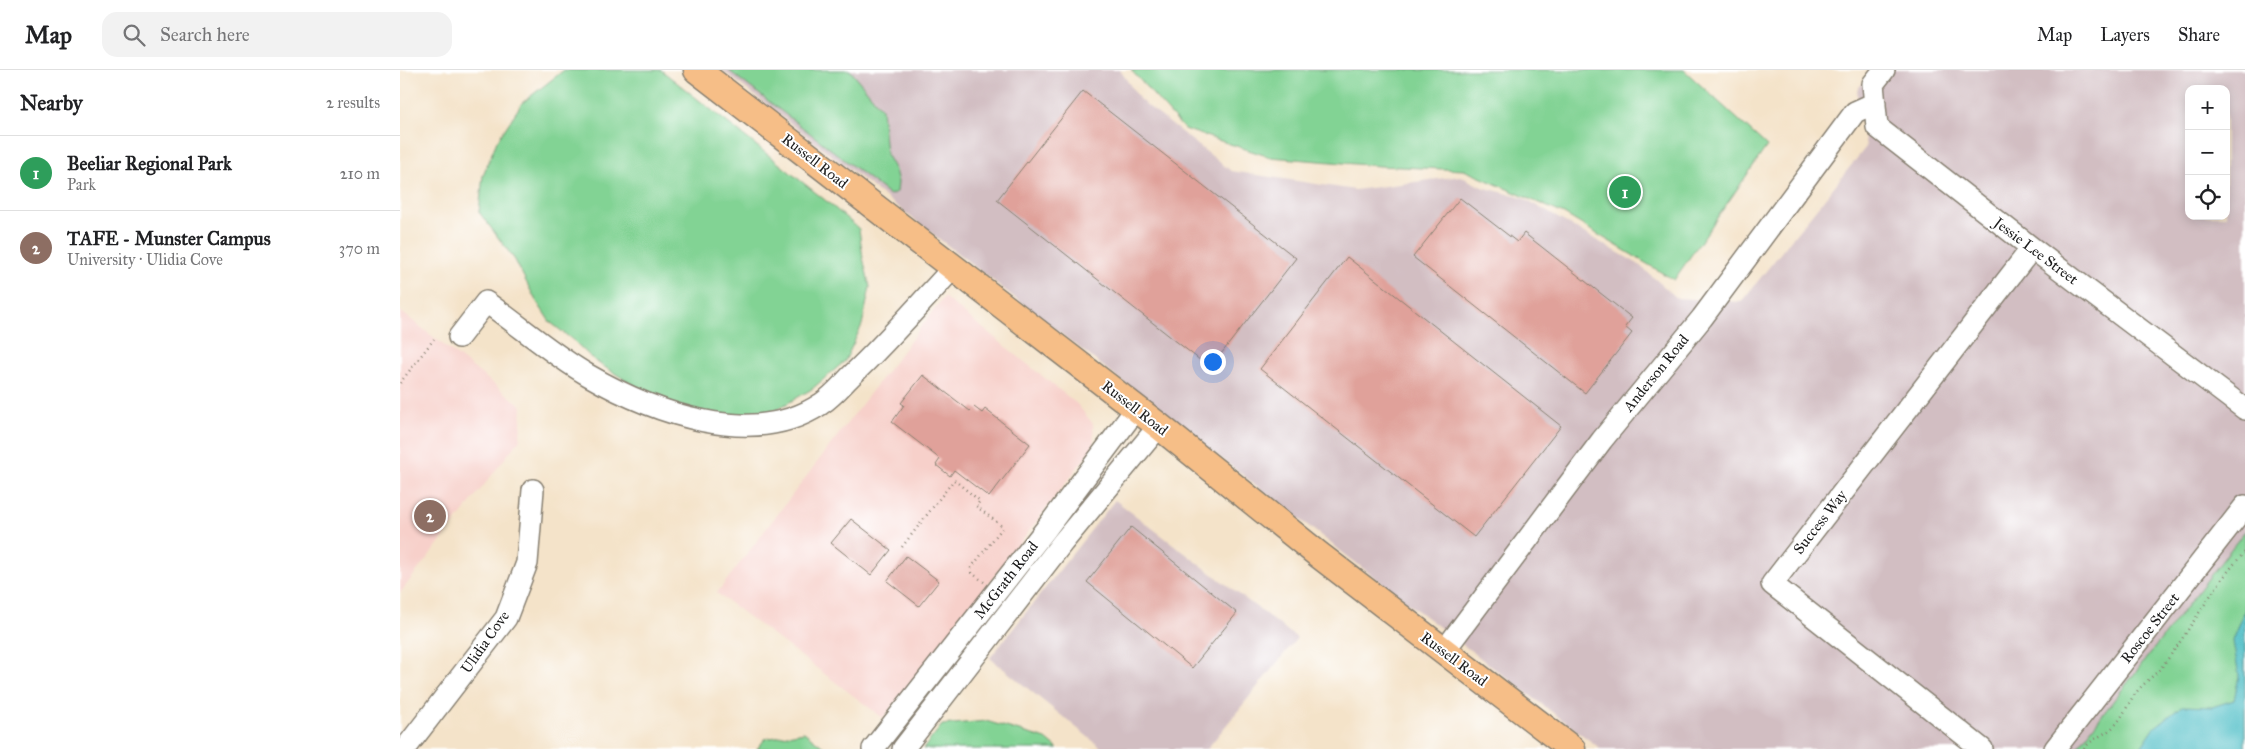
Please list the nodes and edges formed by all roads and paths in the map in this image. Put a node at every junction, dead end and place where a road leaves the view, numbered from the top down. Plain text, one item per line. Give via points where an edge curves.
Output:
1 (697, 70) edge
2 (1884, 70) edge
3 (1875, 103) junction
4 (2032, 248) junction
5 (953, 268) junction
6 (459, 338) dead end
7 (434, 339) dead end
8 (400, 382) edge
9 (1136, 409) junction
10 (2245, 409) edge
11 (1159, 426) junction
12 (532, 490) dead end
13 (2245, 506) edge
14 (902, 546) dead end
15 (2245, 552) edge
16 (988, 583) dead end
17 (1444, 651) junction
18 (405, 749) edge
19 (872, 749) edge
20 (903, 749) edge
21 (1572, 749) edge
22 (1982, 749) edge
23 (2055, 749) edge
24 (2084, 749) edge

1 - 5 main road, Russell Road
2 - 3 street, Jessie Lee Street via 1873,84
3 - 4 street, Jessie Lee Street via 1877,127
3 - 17 street, Anderson Road via 1855,112 1702,318 1602,440
4 - 10 street, Jessie Lee Street
4 - 22 street, Success Way via 1772,584
5 - 6 street via 875,354 821,404 793,419 769,423 731,426 678,415 629,396 587,374 486,302
5 - 9 main road, Russell Road
7 - 8 path
9 - 11 main road, Russell Road
9 - 19 street, McGrath Road via 1046,529
11 - 17 main road, Russell Road
11 - 20 street, McGrath Road via 1063,542
12 - 18 street, Ulidia Cove via 527,563 506,618
13 - 23 street, Roscoe Street
14 - 16 path via 954,480 980,501 976,506 1003,527 971,568 972,573
15 - 24 path via 2163,666 2135,694 2122,718
17 - 21 main road, Russell Road

